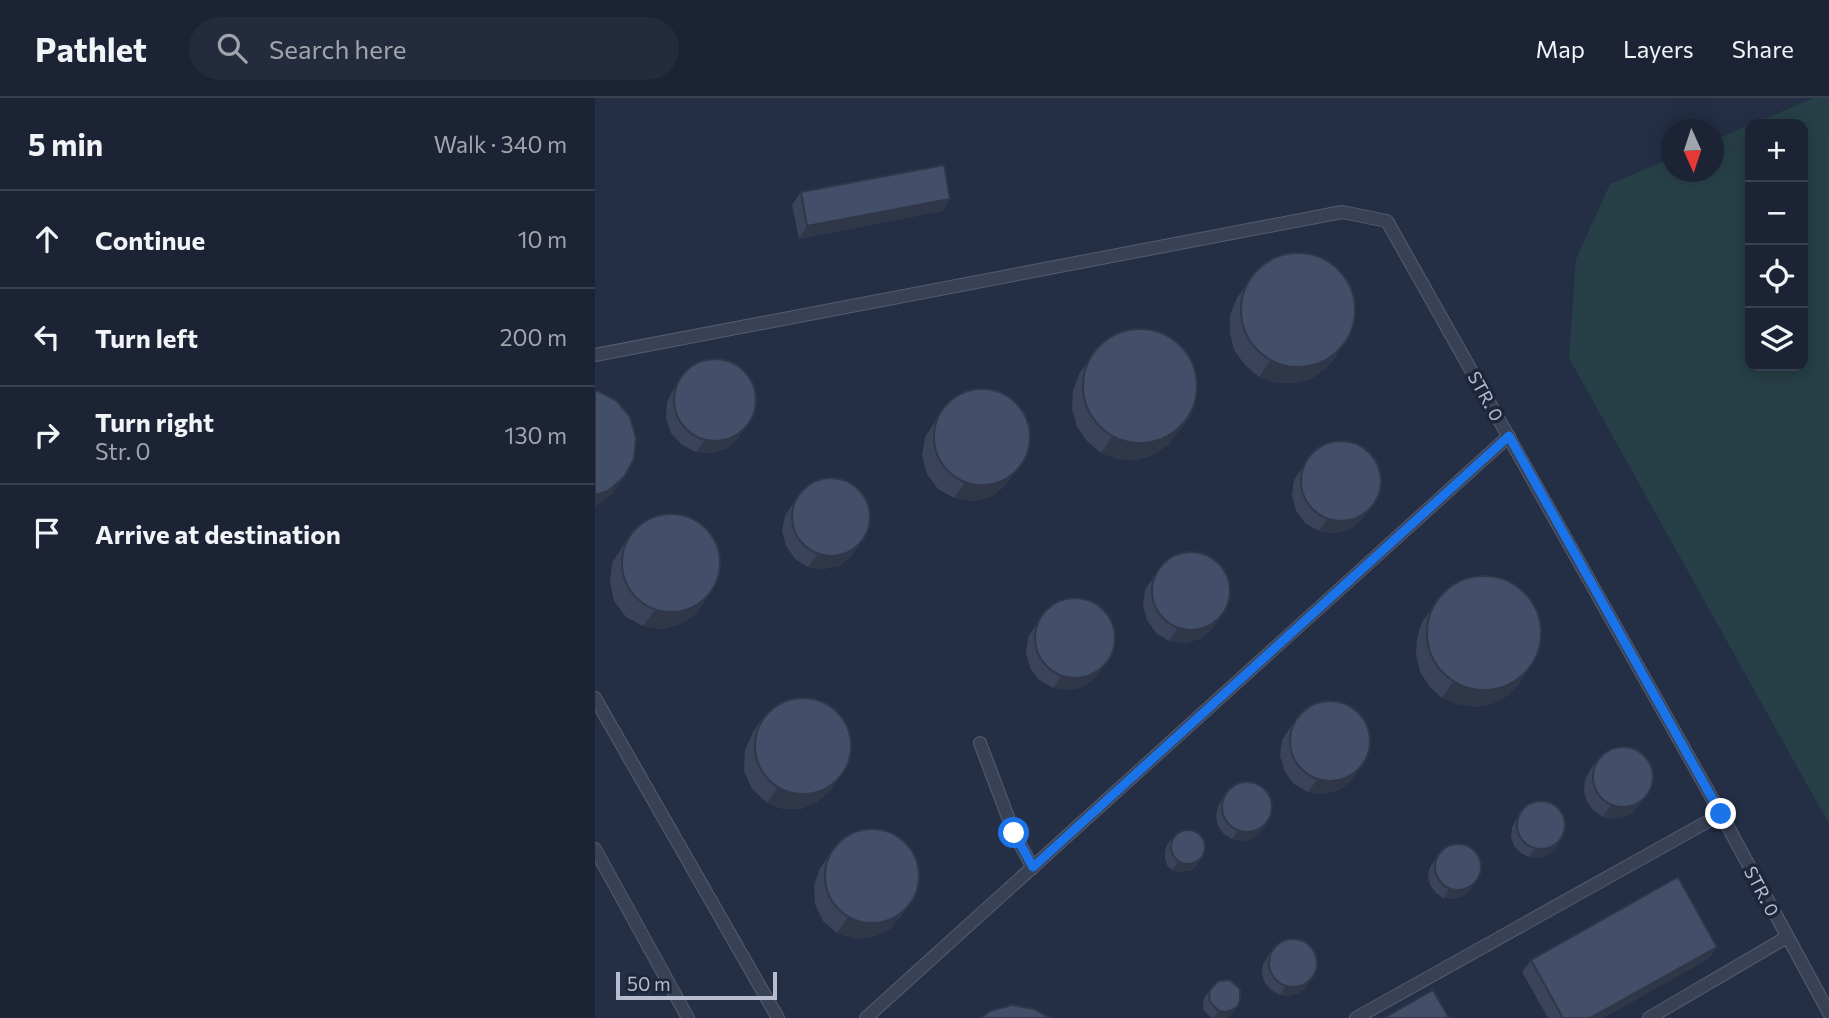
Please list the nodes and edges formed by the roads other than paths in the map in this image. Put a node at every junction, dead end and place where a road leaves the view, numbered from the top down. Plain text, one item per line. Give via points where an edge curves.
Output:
1 (595, 355) edge
2 (1509, 436) junction
3 (595, 698) edge
4 (980, 743) dead end
5 (1721, 814) junction
6 (595, 849) edge
7 (1033, 867) junction
8 (1787, 937) junction
9 (1829, 1013) edge
10 (688, 1018) edge
11 (778, 1018) edge
12 (866, 1018) edge
13 (1356, 1018) edge
14 (1649, 1018) edge

1 - 2 lane, STR. 0 via 1342,212 1387,221
2 - 5 lane, STR. 0
2 - 7 lane
3 - 11 lane
4 - 7 lane via 1014,833
5 - 8 lane, STR. 0
5 - 13 lane
6 - 10 lane
7 - 12 lane
8 - 9 lane, STR. 0
8 - 14 lane

